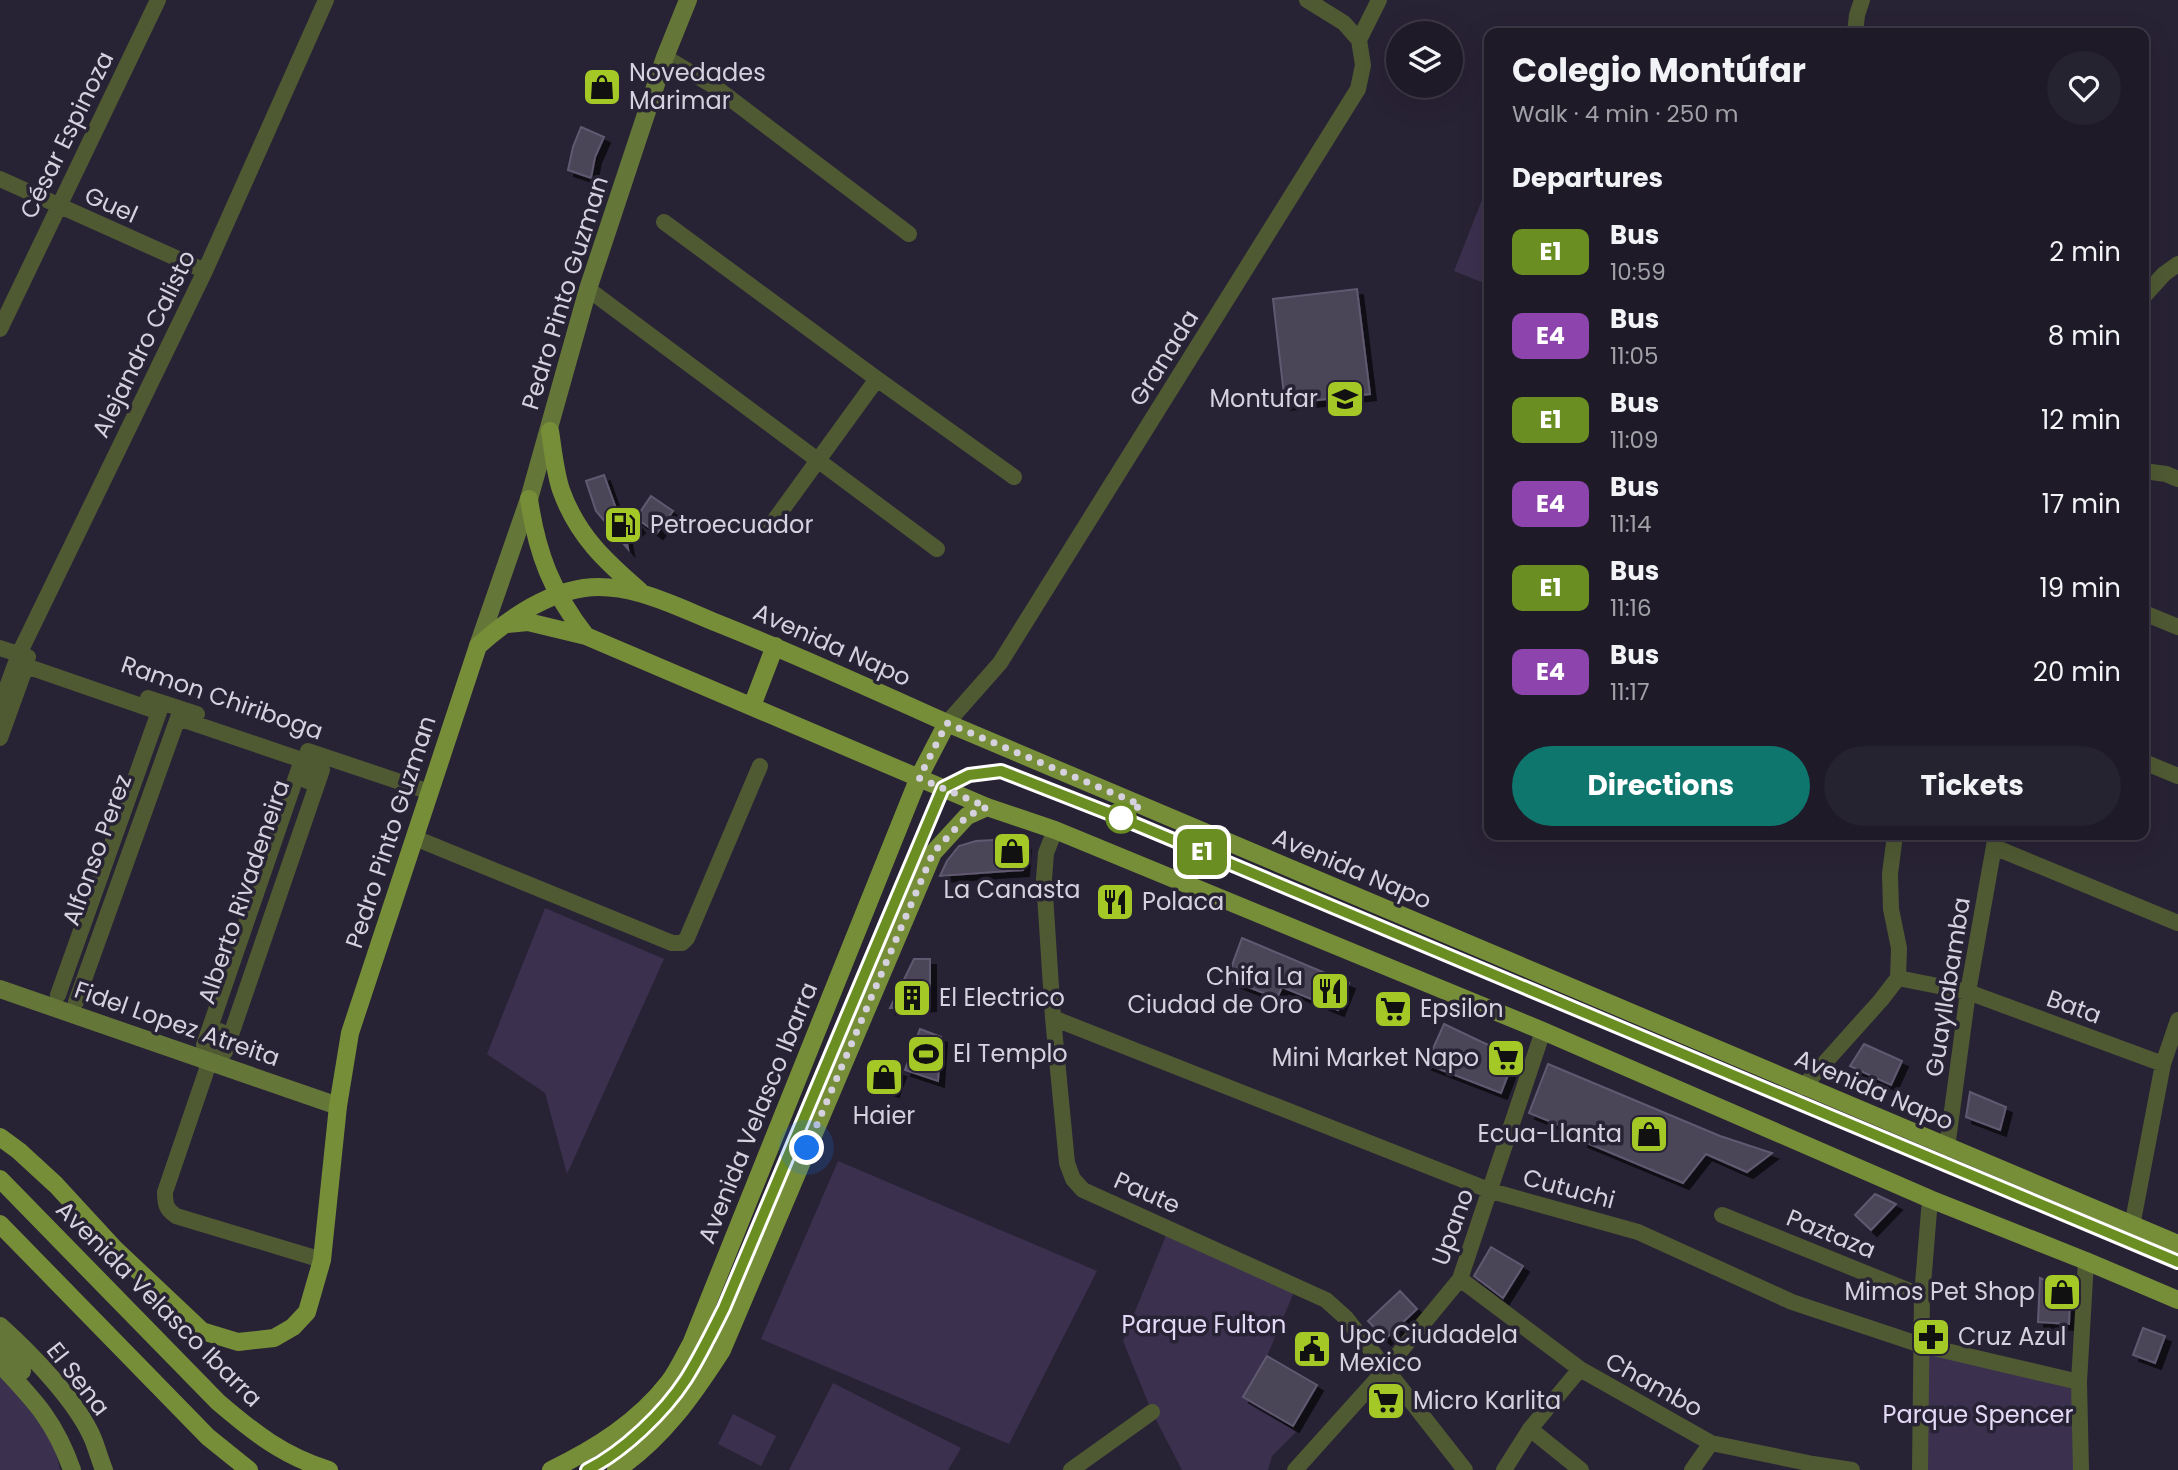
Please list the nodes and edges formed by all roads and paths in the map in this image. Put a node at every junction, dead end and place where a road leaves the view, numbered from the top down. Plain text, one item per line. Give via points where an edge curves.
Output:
1 (158, 0) edge
2 (326, 0) edge
3 (688, 0) edge
4 (1307, 0) edge
5 (1379, 0) edge
6 (1862, 0) edge
7 (1856, 28) edge
8 (1359, 40) junction
9 (664, 57) junction
10 (0, 179) edge
11 (57, 206) junction
12 (664, 222) dead end
13 (909, 234) dead end
14 (2178, 264) edge
15 (205, 271) junction
16 (2164, 274) junction
17 (2178, 284) edge
18 (588, 289) junction
19 (2149, 290) edge
20 (0, 329) edge
21 (877, 379) junction
22 (550, 431) junction
23 (817, 460) junction
24 (2149, 472) edge
25 (1014, 477) dead end
26 (2178, 479) edge
27 (529, 499) junction
28 (771, 525) dead end
29 (937, 549) dead end
30 (643, 593) junction
31 (557, 594) junction
32 (2149, 615) edge
33 (507, 624) junction
34 (2178, 627) edge
35 (586, 636) junction
36 (478, 646) junction
37 (775, 646) junction
38 (0, 648) edge
39 (19, 654) junction
40 (0, 706) edge
41 (173, 706) junction
42 (752, 706) junction
43 (947, 723) junction
44 (0, 738) edge
45 (319, 761) junction
46 (2149, 764) edge
47 (760, 766) dead end
48 (2178, 776) edge
49 (919, 778) junction
50 (430, 792) junction
51 (987, 807) junction
52 (1055, 830) junction
53 (415, 838) junction
54 (1894, 840) edge
55 (1995, 841) edge
56 (2178, 923) edge
57 (1898, 978) junction
58 (0, 989) edge
59 (1968, 992) junction
60 (66, 1003) junction
61 (1053, 1018) junction
62 (2177, 1029) edge
63 (1543, 1031) junction
64 (213, 1053) junction
65 (2163, 1065) junction
66 (1803, 1087) junction
67 (338, 1106) junction
68 (0, 1137) edge
69 (1947, 1148) junction
70 (0, 1179) edge
71 (1491, 1191) junction
72 (1930, 1199) junction
73 (1722, 1215) dead end
74 (0, 1224) edge
75 (2132, 1226) junction
76 (2178, 1244) edge
77 (322, 1260) junction
78 (2086, 1261) junction
79 (1460, 1279) junction
80 (1922, 1296) junction
81 (2178, 1300) edge
82 (0, 1326) edge
83 (1921, 1345) junction
84 (0, 1346) edge
85 (0, 1364) edge
86 (1580, 1369) junction
87 (1385, 1370) junction
88 (2078, 1382) junction
89 (42, 1408) junction
90 (1152, 1412) dead end
91 (1530, 1429) junction
92 (1712, 1443) junction
93 (72, 1470) edge
94 (104, 1470) edge
95 (249, 1470) edge
96 (328, 1470) edge
97 (551, 1470) edge
98 (616, 1470) edge
99 (1071, 1470) edge
100 (1295, 1470) edge
101 (1465, 1470) edge
102 (1504, 1470) edge
103 (1581, 1470) edge
104 (1692, 1470) edge
105 (1852, 1470) edge
106 (1920, 1470) edge
107 (2081, 1470) edge

1 - 11 street, César Espinoza
2 - 15 street, Alejandro Calisto
3 - 9 main road, Pedro Pinto Guzman
4 - 8 street via 1345,23
5 - 8 street, Granada
6 - 7 street
8 - 43 street, Granada via 1363,65 1358,89 1000,663
9 - 13 street via 715,87
9 - 18 main road, Pedro Pinto Guzman
10 - 11 street, Guel
11 - 15 street, Guel
11 - 20 street, César Espinoza
12 - 21 street
14 - 16 street
15 - 39 street, Alejandro Calisto
16 - 17 street
16 - 19 street
18 - 22 main road, Pedro Pinto Guzman
18 - 23 street
21 - 23 street
21 - 25 street
22 - 27 main road, Pedro Pinto Guzman
22 - 30 main road via 560,488 576,523 606,562
23 - 28 street
23 - 29 street
24 - 26 street
27 - 31 main road via 538,548
27 - 36 main road, Pedro Pinto Guzman
30 - 31 main road, Avenida Napo via 595,588
30 - 37 main road, Avenida Napo
31 - 33 main road, Avenida Napo
31 - 35 main road
32 - 34 street
33 - 35 main road via 537,624
33 - 36 main road, Avenida Napo
35 - 42 main road
36 - 50 main road, Pedro Pinto Guzman
37 - 42 main road
37 - 43 main road, Avenida Napo
38 - 39 street, Ramon Chiriboga
39 - 40 street, Alejandro Calisto
39 - 41 street, Ramon Chiriboga
41 - 45 street, Ramon Chiriboga
41 - 60 street, Alfonso Perez
42 - 49 main road
43 - 49 main road, Avenida Velasco Ibarra
43 - 66 main road, Avenida Napo
44 - 60 street via 26,666 159,712
45 - 50 street, Ramon Chiriboga
45 - 64 street, Alberto Rivadeneira
46 - 48 street
47 - 53 street via 682,943 672,943
49 - 51 main road
49 - 97 main road, Avenida Velasco Ibarra via 691,1344 671,1380 645,1410 615,1434
50 - 53 main road, Pedro Pinto Guzman
51 - 52 main road
51 - 98 main road via 967,816 933,853 722,1350 662,1432
52 - 61 street, Paute via 1046,853 1044,879
52 - 63 main road
53 - 67 main road, Pedro Pinto Guzman via 350,1033
54 - 57 street via 1889,874 1899,948
55 - 56 street
55 - 59 street, Guayllabamba
57 - 59 street, Bata
57 - 66 street
58 - 60 main road, Fidel Lopez Atreita
59 - 65 street, Bata
59 - 69 street, Guayllabamba
60 - 64 main road, Fidel Lopez Atreita
60 - 64 street via 178,718 215,730 302,760
61 - 71 street, Cutuchi
61 - 87 street, Paute via 1067,1163 1083,1190 1326,1300 1346,1318
62 - 65 street
63 - 71 street, Upano
63 - 72 main road
64 - 67 main road, Fidel Lopez Atreita
64 - 77 street, Alberto Rivadeneira via 165,1192 169,1211
65 - 75 street
66 - 69 main road, Avenida Napo
67 - 77 main road, Pedro Pinto Guzman
68 - 77 main road, Pedro Pinto Guzman via 56,1185 115,1249 202,1331 238,1342 274,1338 293,1327 307,1312
69 - 75 main road, Avenida Napo
70 - 96 main road, Avenida Velasco Ibarra via 218,1402 256,1435
71 - 79 street, Upano
71 - 83 street, Cutuchi via 1638,1232 1792,1302
72 - 78 main road
72 - 80 street
73 - 80 street, Paztaza
74 - 95 main road via 208,1437
75 - 76 main road, Avenida Napo
78 - 81 main road
78 - 88 street
79 - 86 street, Chambo
79 - 87 street, Upano
80 - 83 street
82 - 94 main road, El Sena via 75,1408
83 - 88 street, Cutuchi
83 - 106 street
84 - 89 main road via 22,1372
85 - 89 main road, El Sena
86 - 91 street
86 - 92 street, Chambo
87 - 100 street, Upano
87 - 101 street, Paute
88 - 107 street
89 - 93 main road, El Sena
90 - 99 street
91 - 102 street
91 - 103 street
92 - 104 street
92 - 105 street, Chambo

